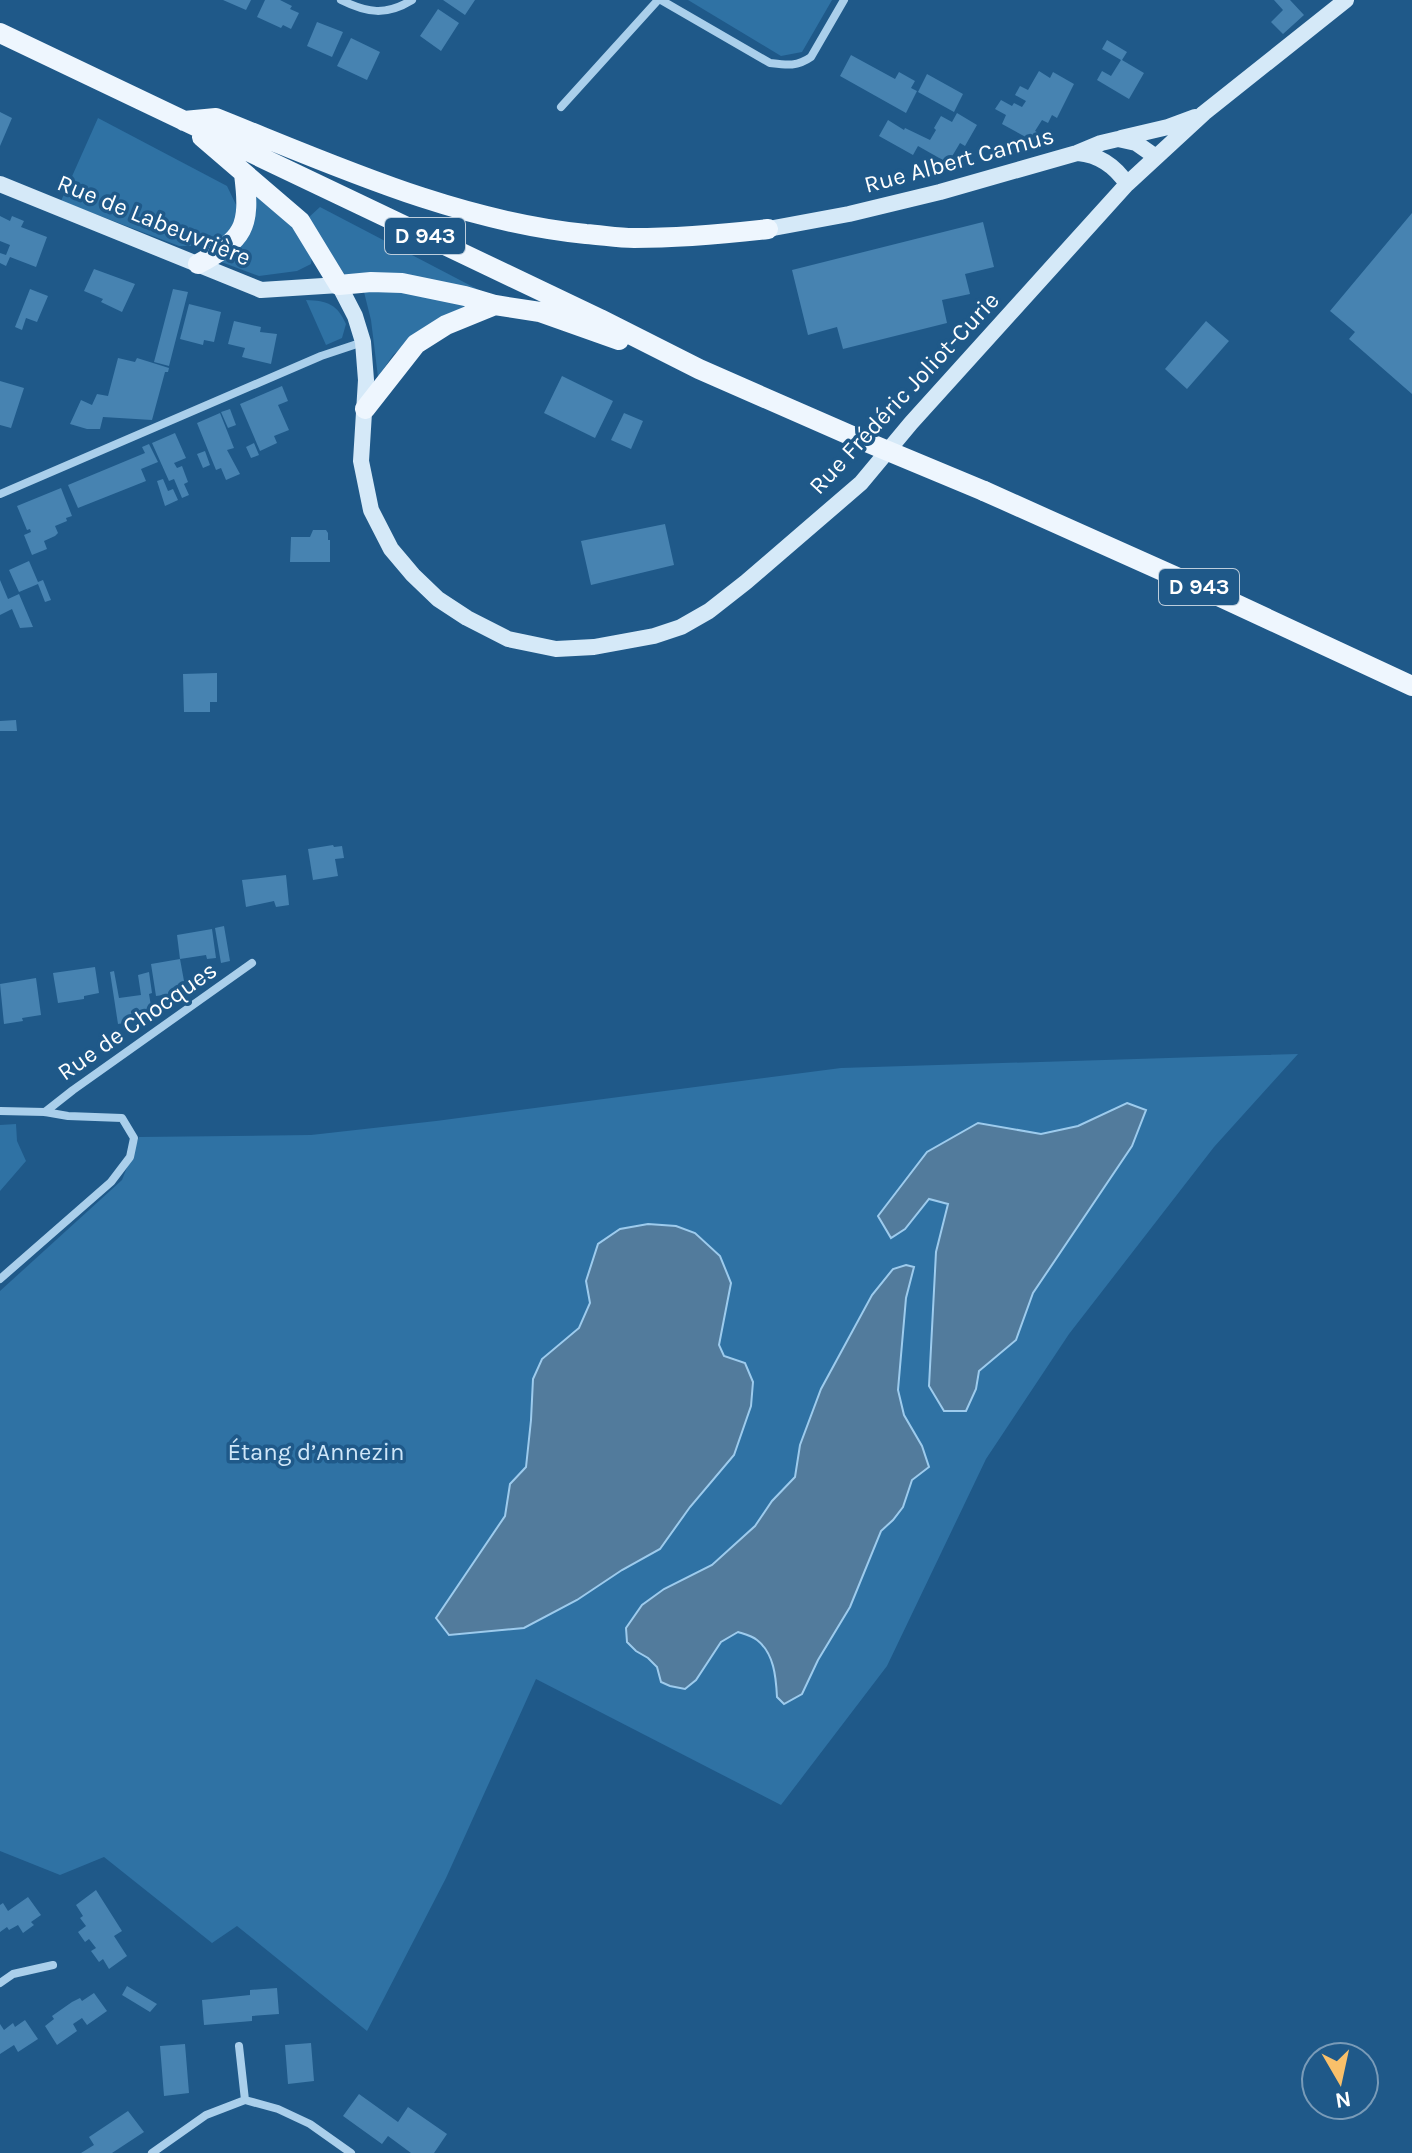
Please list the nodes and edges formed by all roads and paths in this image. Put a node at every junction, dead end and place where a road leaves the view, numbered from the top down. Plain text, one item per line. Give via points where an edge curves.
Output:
1 (341, 0) edge
2 (412, 0) edge
3 (660, 0) edge
4 (844, 0) edge
5 (1346, 0) edge
6 (0, 33) edge
7 (561, 107) dead end
8 (1204, 113) junction
9 (184, 121) junction
10 (1118, 139) junction
11 (1077, 153) junction
12 (1156, 157) junction
13 (244, 174) junction
14 (0, 184) edge
15 (1127, 184) junction
16 (768, 229) joint
17 (198, 264) junction
18 (339, 285) junction
19 (495, 305) junction
20 (363, 342) junction
21 (699, 369) junction
22 (365, 409) junction
23 (0, 494) edge
24 (1412, 686) edge
25 (252, 963) dead end
26 (0, 1111) edge
27 (45, 1112) junction
28 (0, 1279) edge
29 (53, 1965) dead end
30 (0, 1983) edge
31 (239, 2046) dead end
32 (245, 2100) junction
33 (152, 2153) edge
34 (351, 2153) edge

1 - 2 street via 359,9 392,11
3 - 4 street via 770,63 790,66 811,57
3 - 7 street
5 - 8 street, Rue Frédéric Joliot-Curie
6 - 9 main road, D 943
8 - 10 street, Rue Albert Camus
8 - 12 street, Rue Frédéric Joliot-Curie
9 - 13 main road
9 - 16 main road via 216,118 402,192 563,232 632,239
9 - 21 main road, D 943
10 - 11 street, Rue Albert Camus
10 - 12 street via 1136,143
11 - 15 street via 1108,163
11 - 16 street, Rue Albert Camus via 899,203
12 - 15 street, Rue Frédéric Joliot-Curie
13 - 17 main road via 248,209 236,240
13 - 18 main road via 300,221
14 - 17 street, Rue de Labeuvrière
15 - 22 street, Rue Frédéric Joliot-Curie via 861,483 709,611 654,636 556,649 508,639 438,599 391,549 371,510 361,461
17 - 18 street, Rue de Labeuvrière via 261,290
18 - 19 main road via 402,283
18 - 20 street, Rue Frédéric Joliot-Curie
19 - 21 main road via 540,312
19 - 22 main road via 416,344
20 - 22 street, Rue Frédéric Joliot-Curie
20 - 23 street
21 - 24 main road, D 943, bridge via 984,491
25 - 27 street, Rue de Chocques
26 - 27 street, Rue de Chocques
27 - 28 street, Rue de Chocques via 122,1118 134,1138 130,1157 111,1182
29 - 30 street via 13,1974
31 - 32 street
32 - 33 street via 206,2115
32 - 34 street via 310,2124

